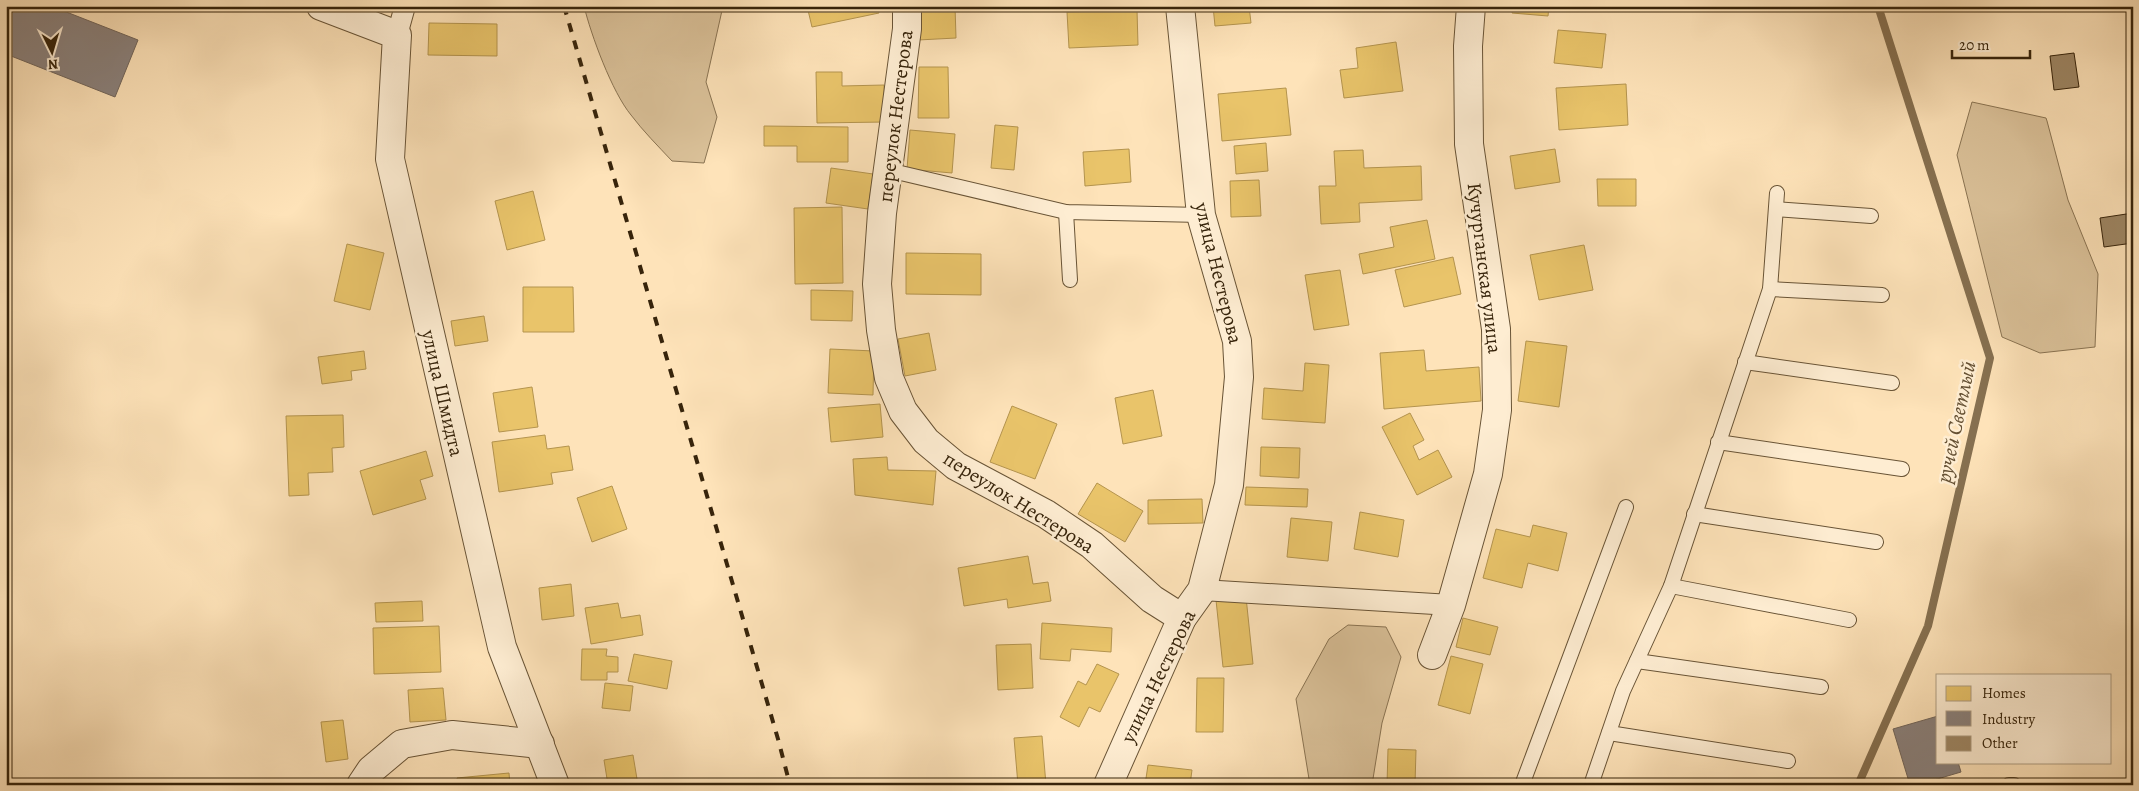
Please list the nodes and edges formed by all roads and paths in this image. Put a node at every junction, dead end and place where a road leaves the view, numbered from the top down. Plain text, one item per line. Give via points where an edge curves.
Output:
1 (321, 6) edge
2 (405, 6) edge
3 (907, 6) edge
4 (1180, 6) edge
5 (1471, 6) edge
6 (397, 34) junction
7 (888, 170) junction
8 (1777, 193) dead end
9 (1776, 209) junction
10 (1066, 212) junction
11 (1201, 215) junction
12 (1871, 216) dead end
13 (1070, 280) dead end
14 (1770, 289) junction
15 (1882, 295) dead end
16 (1745, 362) junction
17 (1892, 383) dead end
18 (1718, 442) junction
19 (1902, 469) dead end
20 (1626, 507) dead end
21 (1694, 514) junction
22 (1876, 542) dead end
23 (1671, 586) junction
24 (1202, 590) junction
25 (1451, 605) junction
26 (1182, 618) junction
27 (1849, 620) dead end
28 (1432, 656) dead end
29 (1637, 660) junction
30 (1822, 687) dead end
31 (1609, 733) junction
32 (540, 744) junction
33 (1788, 761) dead end
34 (361, 785) edge
35 (555, 785) edge
36 (1108, 785) edge
37 (1522, 785) edge
38 (1591, 785) edge
39 (2009, 785) edge
40 (2014, 785) edge

1 - 6 street
2 - 6 street, улица Шмидта
3 - 7 street, переулок Нестерова via 907,29
4 - 11 street, улица Нестерова
5 - 25 street, Кучурганская улица via 1469,144 1496,329 1497,410 1488,474
6 - 32 street, улица Шмидта via 390,159 502,647
7 - 10 lane
7 - 26 street, переулок Нестерова via 877,284 889,378 903,411 926,441 956,466 1046,514 1084,540 1152,599
8 - 9 lane
9 - 12 lane
9 - 14 lane
10 - 11 lane
10 - 13 lane
11 - 24 street, улица Нестерова via 1237,341 1239,377 1229,485
14 - 15 lane
14 - 16 lane
16 - 17 lane
16 - 18 lane
18 - 19 lane
18 - 21 lane
20 - 37 lane
21 - 22 lane
21 - 23 lane
23 - 27 lane
23 - 29 lane
24 - 25 street
24 - 26 street, улица Нестерова
25 - 28 street, Кучурганская улица
26 - 36 street, улица Нестерова
29 - 30 lane
29 - 31 lane
31 - 33 lane
31 - 38 lane
32 - 34 street via 452,735 402,744 371,770
32 - 35 street, улица Шмидта
39 - 40 lane

